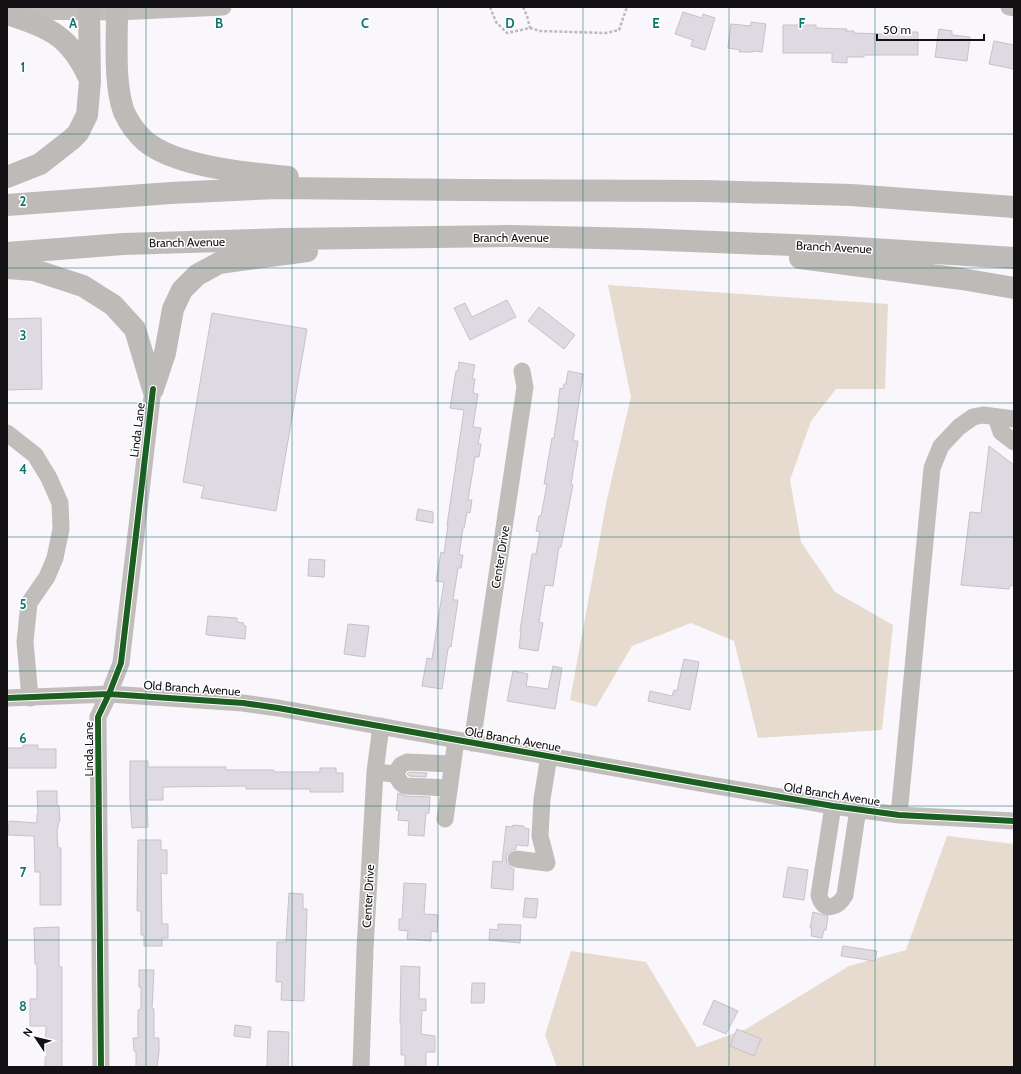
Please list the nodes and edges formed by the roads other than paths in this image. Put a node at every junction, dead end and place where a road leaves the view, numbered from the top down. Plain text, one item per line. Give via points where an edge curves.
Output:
1 (223, 7) edge
2 (1009, 7) edge
3 (1014, 8) edge
4 (89, 11) junction
5 (7, 12) edge
6 (117, 12) junction
7 (90, 81) junction
8 (7, 177) edge
9 (400, 190) junction
10 (7, 205) edge
11 (1014, 207) edge
12 (414, 237) junction
13 (640, 239) junction
14 (7, 253) edge
15 (1014, 258) edge
16 (7, 268) edge
17 (1014, 288) edge
18 (522, 371) dead end
19 (153, 389) junction
20 (996, 417) junction
21 (1014, 418) edge
22 (7, 433) edge
23 (1014, 442) edge
24 (109, 694) junction
25 (7, 698) edge
26 (30, 698) junction
27 (381, 726) junction
28 (464, 741) junction
29 (549, 756) junction
30 (452, 764) junction
31 (375, 772) junction
32 (395, 774) junction
33 (449, 788) junction
34 (833, 806) junction
35 (858, 810) junction
36 (899, 815) junction
37 (445, 819) dead end
38 (1014, 821) edge
39 (516, 859) dead end
40 (101, 1067) edge
41 (361, 1067) edge

1 - 6 street
2 - 3 street
4 - 5 street
4 - 6 street
4 - 7 highway
5 - 7 highway via 60,36 76,54
6 - 9 highway via 118,83 124,111 134,130 146,142 162,152 190,162 219,168
7 - 8 highway via 87,115 78,133 40,164
9 - 10 highway via 277,188
9 - 11 highway via 711,191 851,195
12 - 13 highway, Branch Avenue
12 - 14 highway, Branch Avenue via 123,244
12 - 19 highway via 219,263 197,275 182,290 173,309 165,353
13 - 15 highway, Branch Avenue via 841,247
13 - 17 highway via 916,273
16 - 19 highway via 34,270 83,286 113,305 135,329
18 - 28 street, Center Drive via 525,387
19 - 24 street, Linda Lane via 121,663
20 - 21 street
20 - 23 street via 1001,432
20 - 36 street via 973,417 959,427 941,446 932,468
22 - 26 street via 35,455 50,478 60,503 61,529 56,558 47,577 29,603 25,642
24 - 26 street, Old Branch Avenue
24 - 27 street, Old Branch Avenue via 243,703
24 - 40 street, Linda Lane via 98,717
25 - 26 street, Old Branch Avenue
27 - 28 street, Old Branch Avenue
27 - 31 street, Center Drive
28 - 29 street, Old Branch Avenue
28 - 30 street, Center Drive
29 - 34 street, Old Branch Avenue
29 - 39 street via 542,799 540,836 547,862
30 - 32 street via 407,762 401,765
30 - 33 street, Center Drive
31 - 32 street
31 - 41 street, Center Drive
32 - 33 street via 405,786
33 - 37 street, Center Drive
34 - 35 street, Old Branch Avenue
34 - 35 street via 819,895 820,900 828,907 838,905 845,895
35 - 36 street, Old Branch Avenue
36 - 38 street, Old Branch Avenue

